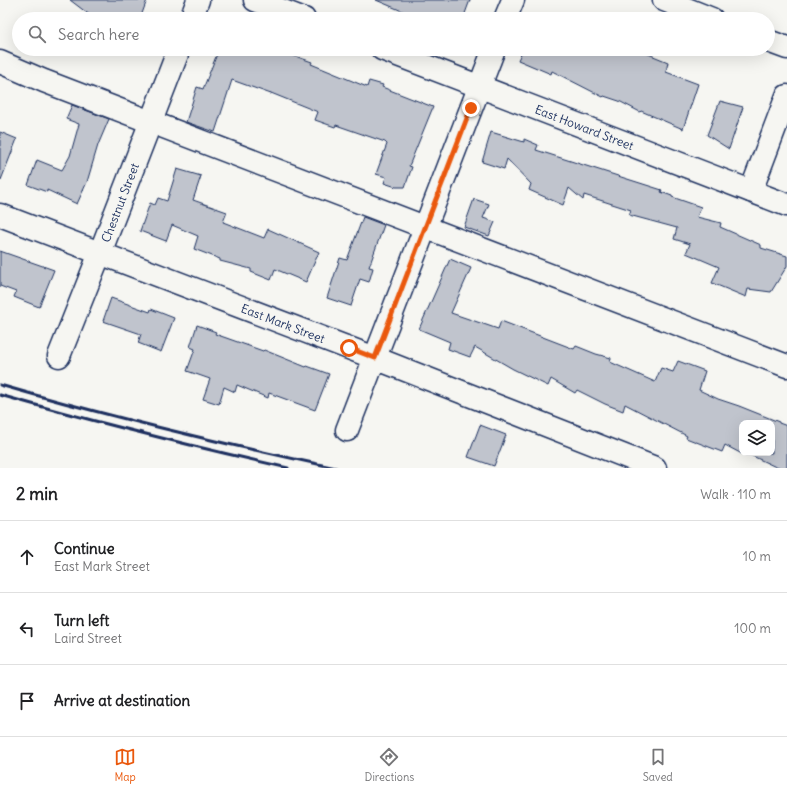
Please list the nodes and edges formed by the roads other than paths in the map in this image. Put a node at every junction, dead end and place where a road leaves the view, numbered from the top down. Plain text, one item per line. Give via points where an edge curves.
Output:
1 (198, 0) edge
2 (255, 0) edge
3 (513, 0) edge
4 (664, 0) edge
5 (194, 12) edge
6 (286, 12) edge
7 (508, 12) edge
8 (694, 12) edge
9 (775, 44) edge
10 (787, 48) edge
11 (176, 56) edge
12 (401, 56) edge
13 (491, 56) edge
14 (0, 62) edge
15 (480, 86) junction
16 (787, 96) edge
17 (151, 122) junction
18 (750, 191) junction
19 (787, 205) edge
20 (0, 215) edge
21 (426, 227) junction
22 (100, 254) junction
23 (59, 356) dead end
24 (375, 358) junction
25 (787, 366) edge
26 (347, 430) dead end
27 (655, 468) edge

1 - 5 street
2 - 6 street
3 - 7 street
4 - 8 street
9 - 10 street
11 - 17 street, Chestnut Street
12 - 15 street, East Howard Street
13 - 15 street
14 - 17 street
15 - 18 street, East Howard Street
15 - 21 street
16 - 18 street
17 - 21 street
17 - 22 street, Chestnut Street
18 - 19 street, East Howard Street
20 - 22 street, East Mark Street
21 - 24 street
21 - 25 street
22 - 23 street, Chestnut Street
22 - 24 street, East Mark Street
24 - 26 street
24 - 27 street, East Mark Street

